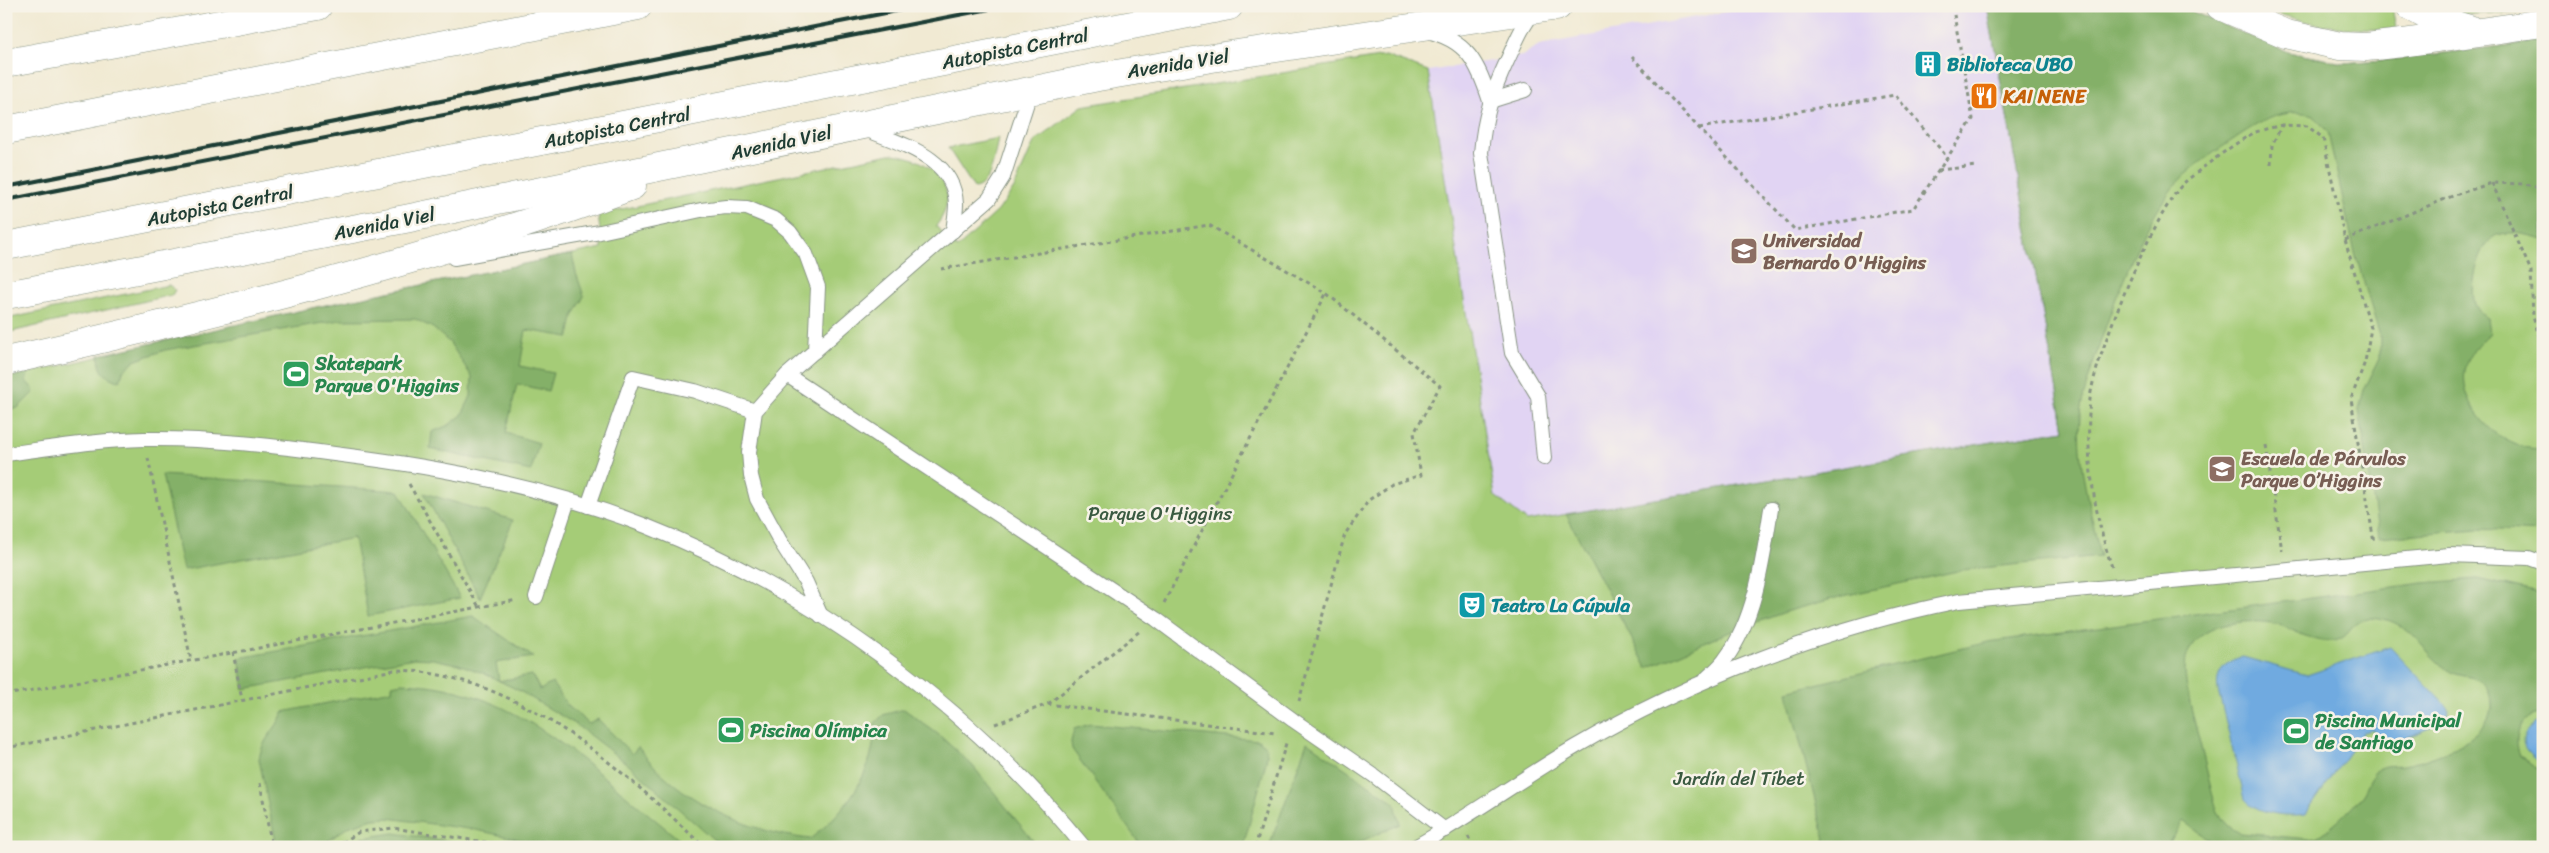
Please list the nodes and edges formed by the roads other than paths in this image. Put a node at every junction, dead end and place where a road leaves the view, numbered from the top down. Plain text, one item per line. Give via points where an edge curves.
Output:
1 (318, 6) edge
2 (638, 6) edge
3 (1228, 6) edge
4 (2220, 6) edge
5 (2410, 6) edge
6 (1552, 7) edge
7 (2543, 23) edge
8 (1414, 29) junction
9 (2478, 32) junction
10 (6, 63) edge
11 (1031, 90) junction
12 (1525, 90) dead end
13 (1490, 101) junction
14 (858, 126) junction
15 (6, 130) edge
16 (701, 158) junction
17 (953, 231) junction
18 (6, 246) edge
19 (357, 276) junction
20 (6, 295) edge
21 (815, 351) junction
22 (6, 361) edge
23 (786, 375) junction
24 (755, 411) junction
25 (6, 454) edge
26 (1544, 458) dead end
27 (568, 500) junction
28 (588, 506) junction
29 (1771, 509) dead end
30 (2543, 563) edge
31 (536, 596) road end
32 (821, 616) junction
33 (1701, 684) junction
34 (1445, 830) junction
35 (1084, 847) edge
36 (1415, 847) edge

1 - 10 main road
2 - 15 main road
3 - 18 main road, Autopista Central
4 - 9 main road via 2286,34 2340,46 2366,47
5 - 9 main road via 2431,18
6 - 8 main road, Avenida Viel
6 - 13 lane via 1522,26
7 - 9 main road
8 - 11 main road, Avenida Viel via 1176,63
8 - 13 lane via 1449,39 1468,52 1477,64
11 - 14 main road, Avenida Viel
11 - 17 lane via 1003,177 989,199
12 - 13 lane
13 - 26 lane via 1481,153 1484,178 1512,352 1538,396
14 - 16 main road, Avenida Viel
14 - 17 lane via 937,162 951,183 956,204
16 - 19 main road via 583,204
16 - 20 main road, Avenida Viel via 405,219
17 - 21 lane
19 - 21 lane via 590,234 701,210 747,208 776,220 790,232 806,254 818,287
19 - 22 main road
21 - 23 lane
23 - 24 lane
23 - 34 lane via 1156,619
24 - 28 lane via 695,391 632,376
24 - 32 lane via 749,452 757,499 806,582
25 - 27 lane via 144,439 232,443 397,462 501,482
27 - 28 lane
27 - 31 lane
28 - 32 lane via 696,547 792,596
29 - 33 lane via 1757,582 1740,634 1725,659
30 - 33 lane via 2530,558 2449,555 1959,601 1900,614 1801,644
32 - 35 lane via 896,666 974,732 1034,791
33 - 34 lane via 1576,746
34 - 36 lane

